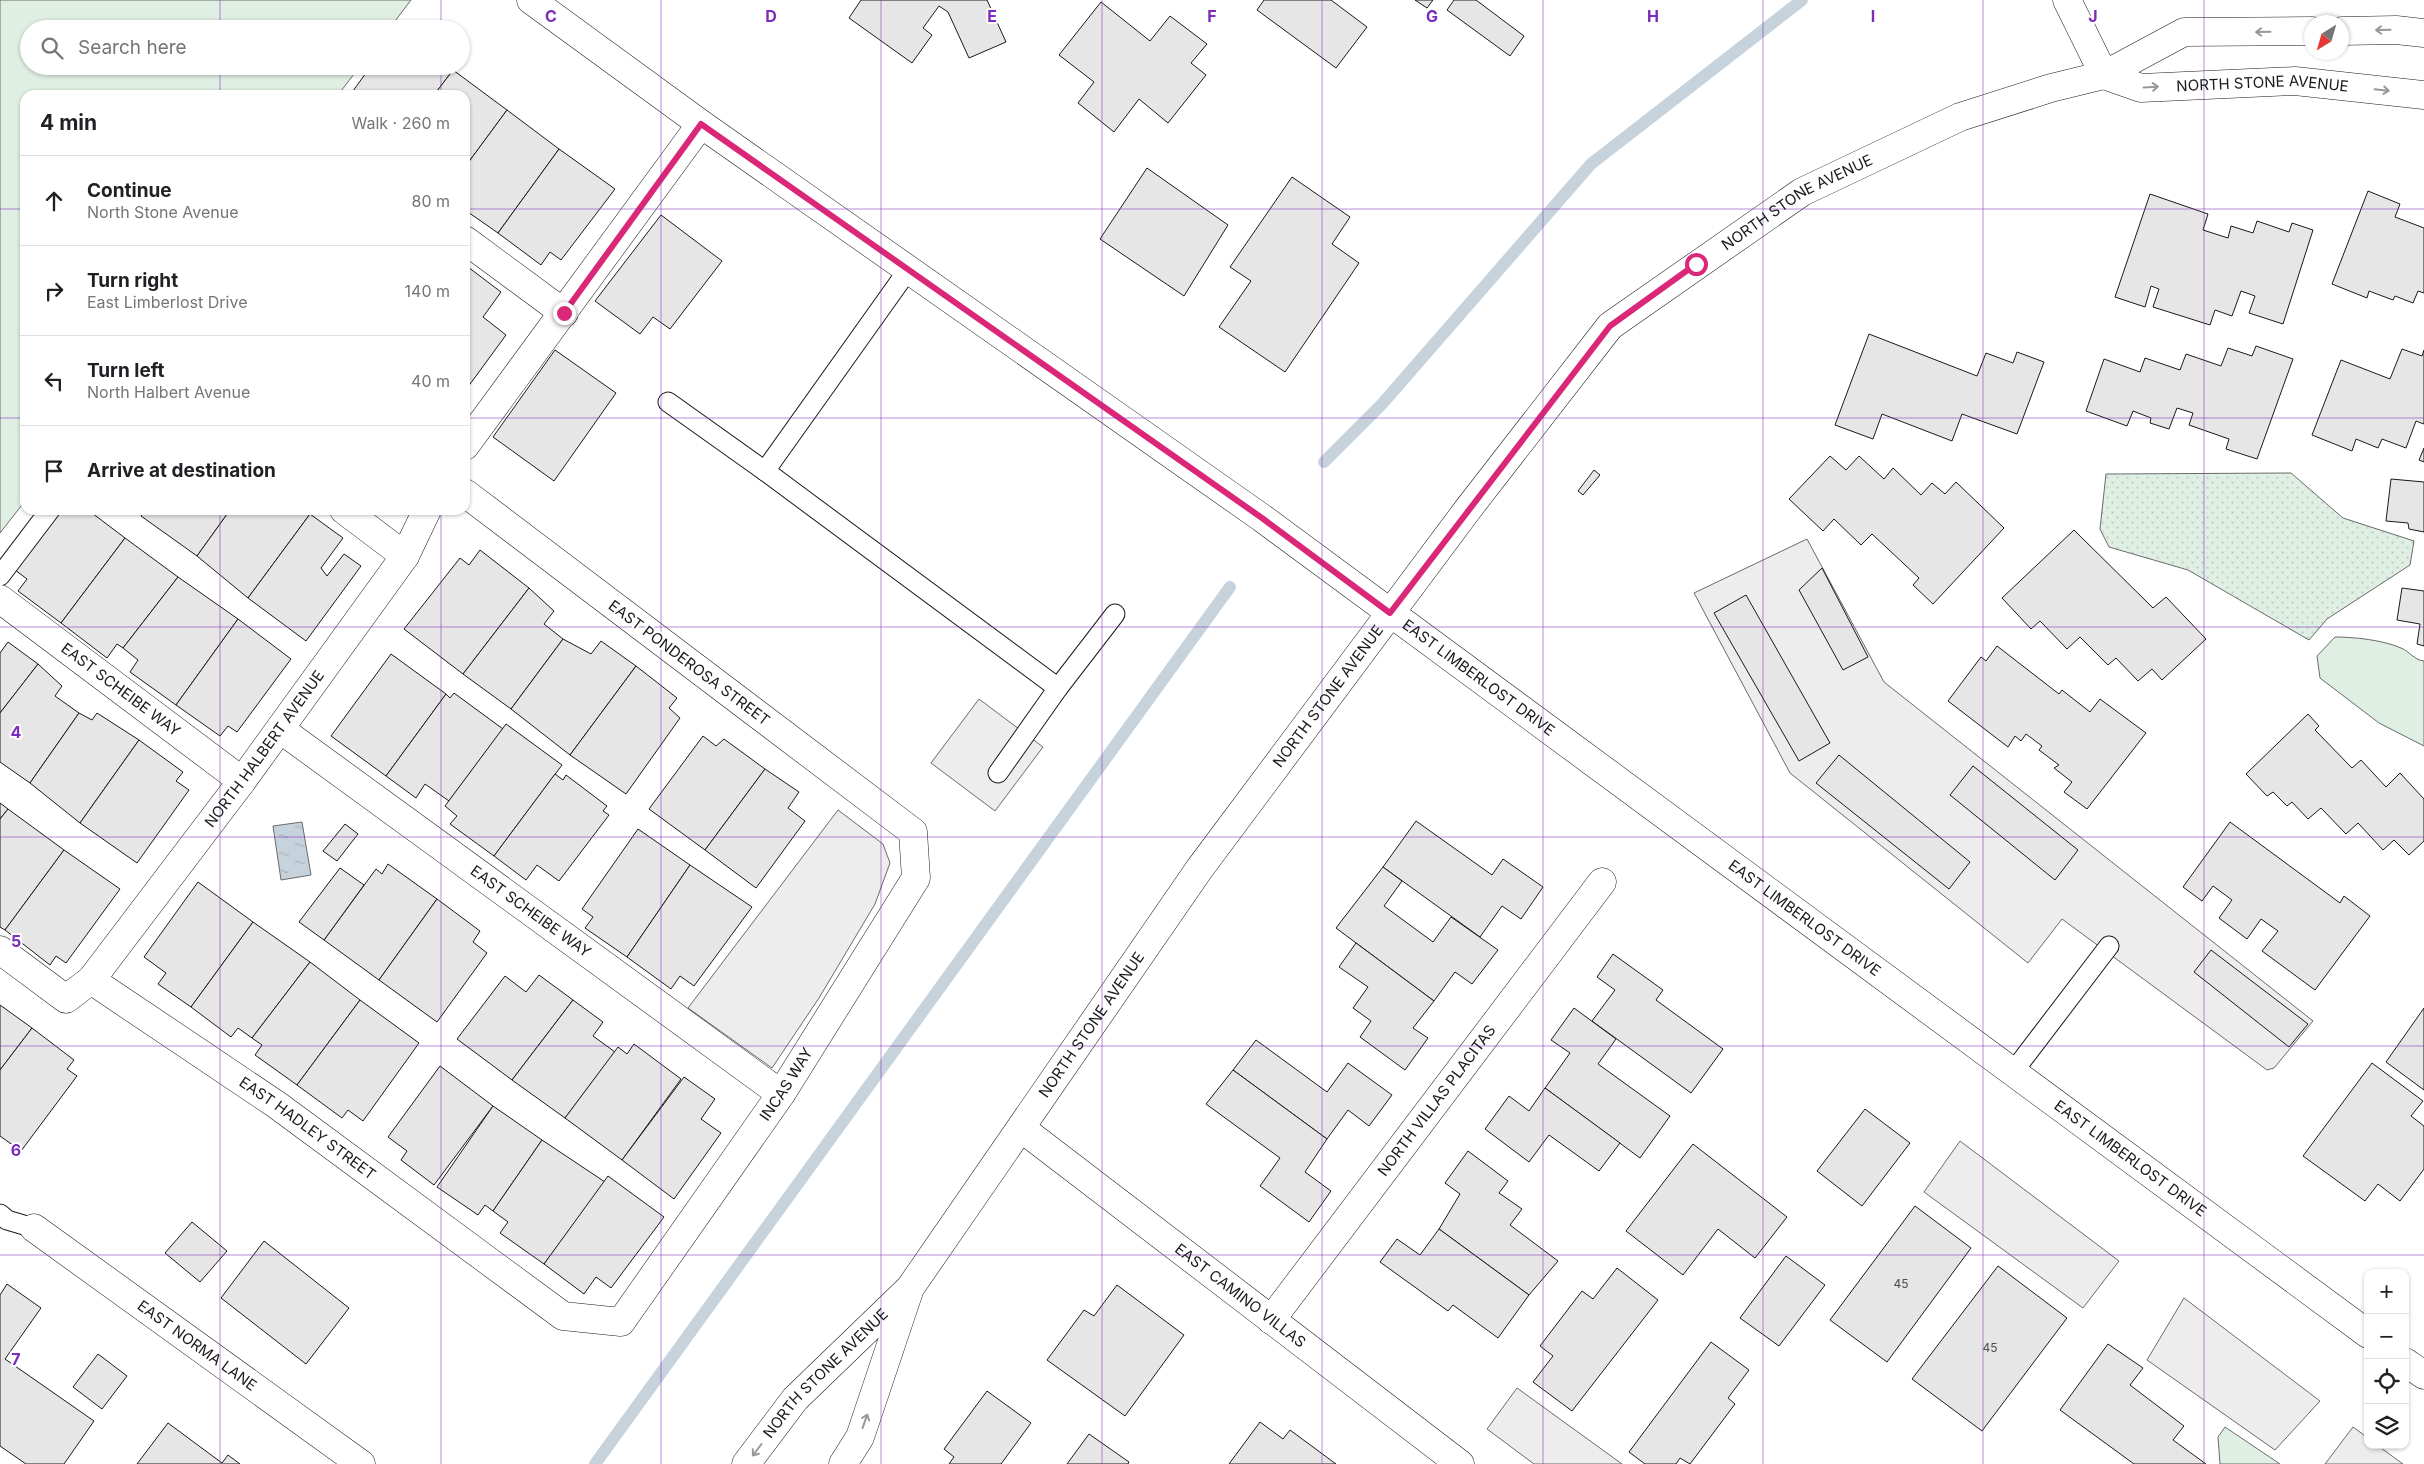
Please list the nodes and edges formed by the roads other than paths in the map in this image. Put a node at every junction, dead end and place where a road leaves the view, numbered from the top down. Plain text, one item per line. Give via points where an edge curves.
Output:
1 (531, 0) edge
2 (2067, 0) edge
3 (2304, 31) edge
4 (2349, 31) edge
5 (2424, 33) edge
6 (2104, 75) junction
7 (2424, 95) edge
8 (701, 124) junction
9 (470, 244) edge
10 (908, 270) junction
11 (564, 313) junction
12 (668, 402) dead end
13 (470, 439) edge
14 (765, 471) junction
15 (470, 497) edge
16 (46, 515) edge
17 (351, 515) edge
18 (425, 515) edge
19 (406, 556) junction
20 (0, 576) edge
21 (0, 599) edge
22 (1390, 613) junction
23 (1115, 614) dead end
24 (1058, 688) junction
25 (280, 729) junction
26 (998, 773) dead end
27 (242, 781) junction
28 (913, 832) joint
29 (1602, 882) dead end
30 (2109, 946) dead end
31 (0, 950) edge
32 (90, 980) junction
33 (2013, 1072) junction
34 (781, 1094) junction
35 (1020, 1128) junction
36 (0, 1214) edge
37 (34, 1228) joint
38 (910, 1288) junction
39 (1272, 1320) junction
40 (621, 1322) joint
41 (2364, 1331) edge
42 (2409, 1365) edge
43 (2424, 1376) edge
44 (361, 1464) edge
45 (746, 1464) edge
46 (844, 1464) edge
47 (1460, 1464) edge

1 - 8 street, EAST LIMBERLOST DRIVE
2 - 6 street
3 -> 6 street, NORTH STONE AVENUE via 2184,32
5 -> 4 street
6 -> 7 street, NORTH STONE AVENUE via 2142,88 2296,81
6 - 22 street, NORTH STONE AVENUE via 1960,117 1802,192 1610,326
8 - 10 street, EAST LIMBERLOST DRIVE
8 - 11 street
9 - 11 street
10 - 14 lane
10 - 22 street, EAST LIMBERLOST DRIVE via 1262,518
11 - 13 street
12 - 14 lane
14 - 24 lane
15 - 28 street, EAST PONDEROSA STREET
16 - 20 lane
17 - 19 street
18 - 19 street, NORTH HALBERT AVENUE
19 - 25 street, NORTH HALBERT AVENUE
21 - 27 street, EAST SCHEIBE WAY
22 - 33 street, EAST LIMBERLOST DRIVE
22 - 35 street, NORTH STONE AVENUE via 1200,868
23 - 24 lane
24 - 26 lane
25 - 27 street, NORTH HALBERT AVENUE
25 - 34 street, EAST SCHEIBE WAY
27 - 32 street, NORTH HALBERT AVENUE
28 - 34 street, INCAS WAY via 916,878
29 - 39 street, NORTH VILLAS PLACITAS
30 - 33 lane
31 - 32 street via 66,999
32 - 40 street, EAST HADLEY STREET via 276,1105 563,1316
33 - 41 street, EAST LIMBERLOST DRIVE
34 - 40 street, INCAS WAY
35 - 38 street, NORTH STONE AVENUE
35 - 39 street, EAST CAMINO VILLAS
36 - 37 lane via 7,1220
37 - 44 street, EAST NORMA LANE
38 -> 45 street, NORTH STONE AVENUE via 795,1399
46 -> 38 street, NORTH STONE AVENUE via 860,1437
39 - 47 street, EAST CAMINO VILLAS
42 - 43 street

